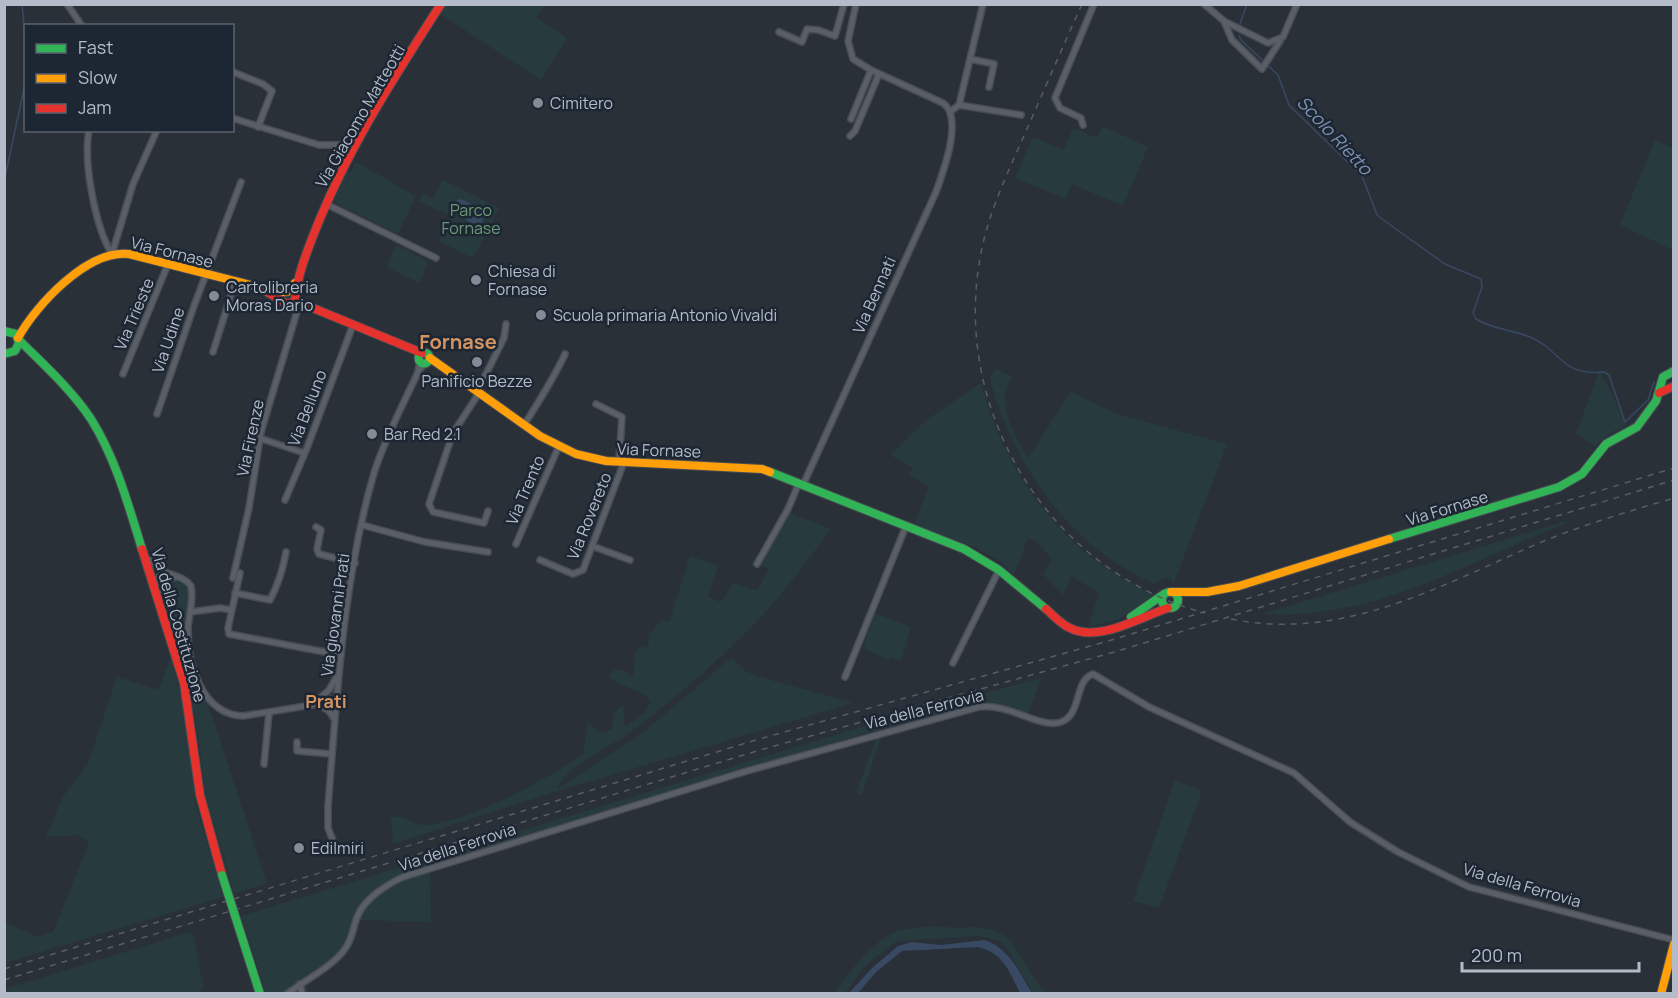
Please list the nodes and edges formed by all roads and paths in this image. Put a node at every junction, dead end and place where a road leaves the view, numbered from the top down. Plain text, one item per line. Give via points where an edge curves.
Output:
1 (67, 4) edge
2 (441, 4) edge
3 (844, 4) edge
4 (983, 4) edge
5 (1094, 4) edge
6 (1204, 4) edge
7 (1297, 4) edge
8 (856, 5) edge
9 (1224, 21) junction
10 (81, 24) edge
11 (779, 32) dead end
12 (835, 36) junction
13 (1283, 37) junction
14 (848, 40) junction
15 (970, 59) junction
16 (871, 70) junction
17 (234, 72) edge
18 (879, 74) junction
19 (989, 87) dead end
20 (959, 105) junction
21 (951, 111) junction
22 (1021, 115) dead end
23 (234, 119) edge
24 (851, 119) dead end
25 (1083, 125) dead end
26 (258, 128) junction
27 (89, 132) edge
28 (156, 132) edge
29 (850, 136) dead end
30 (355, 145) junction
31 (241, 182) dead end
32 (326, 204) junction
33 (112, 254) junction
34 (436, 258) dead end
35 (168, 264) junction
36 (206, 274) junction
37 (235, 282) junction
38 (293, 299) junction
39 (27, 324) junction
40 (507, 324) dead end
41 (353, 325) junction
42 (7, 330) edge
43 (19, 339) junction
44 (213, 352) dead end
45 (8, 354) edge
46 (565, 354) dead end
47 (35, 359) junction
48 (424, 359) junction
49 (1674, 373) edge
50 (123, 374) dead end
51 (1674, 385) edge
52 (478, 393) junction
53 (1659, 393) junction
54 (596, 404) dead end
55 (157, 414) dead end
56 (524, 425) junction
57 (262, 439) junction
58 (559, 446) junction
59 (304, 453) junction
60 (621, 462) junction
61 (801, 484) junction
62 (285, 500) dead end
63 (488, 511) dead end
64 (362, 525) junction
65 (906, 526) junction
66 (136, 527) junction
67 (316, 527) dead end
68 (516, 544) dead end
69 (592, 546) junction
70 (286, 552) dead end
71 (488, 552) dead end
72 (151, 560) joint
73 (540, 560) dead end
74 (630, 560) dead end
75 (355, 563) junction
76 (757, 564) dead end
77 (999, 570) junction
78 (240, 573) dead end
79 (168, 577) junction
80 (233, 578) dead end
81 (156, 580) junction
82 (162, 591) joint
83 (1207, 592) junction
84 (235, 593) junction
85 (1167, 593) junction
86 (1178, 603) junction
87 (1168, 608) junction
88 (231, 610) junction
89 (190, 612) junction
90 (1119, 624) junction
91 (169, 633) junction
92 (341, 655) junction
93 (953, 663) dead end
94 (340, 670) junction
95 (845, 677) dead end
96 (337, 701) junction
97 (319, 703) junction
98 (269, 713) junction
99 (336, 720) junction
100 (297, 742) dead end
101 (332, 754) junction
102 (264, 764) dead end
103 (337, 851) dead end
104 (1674, 942) edge
105 (300, 984) junction
106 (260, 993) edge
107 (287, 993) edge
108 (302, 993) edge
109 (1661, 993) edge

1 - 10 street
2 - 30 street, Via Giacomo Matteotti
3 - 12 street
4 - 15 street
5 - 25 street via 1055,98 1060,108 1079,117
6 - 9 street
7 - 13 street
8 - 14 street
9 - 13 street via 1268,43
9 - 13 street via 1232,40 1264,65
11 - 12 street via 802,42 807,29
12 - 14 street
14 - 16 street via 853,58
15 - 19 street via 994,64
15 - 20 street
16 - 18 street
16 - 24 street
17 - 26 street via 272,91
18 - 21 street via 943,103
18 - 29 street
20 - 21 street
20 - 22 street
21 - 61 street, Via Bennati via 951,139 939,184
23 - 26 street
26 - 30 street via 320,145
27 - 33 street via 91,182
28 - 33 street via 133,184
30 - 32 street, Via Giacomo Matteotti
31 - 36 street, Via Udine
32 - 34 street
32 - 38 street, Via Giacomo Matteotti
33 - 35 street, Via Fornase
33 - 39 street, Via Fornase via 61,287
35 - 36 street, Via Fornase
35 - 50 street, Via Trieste
36 - 37 street, Via Fornase
36 - 55 street, Via Udine
37 - 38 street, Via Fornase
37 - 44 street
38 - 41 street, Via Fornase
38 - 57 street, Via Firenze
39 - 42 street, Via Fornase
39 - 43 street, Via Fornase
40 - 52 street
41 - 48 street, Via Fornase via 408,347
41 - 59 street, Via Belluno
42 - 43 street, Via della Costituzione
43 - 45 street, Via Fornase via 17,349
43 - 47 street, Via della Costituzione
45 - 47 street
46 - 56 street via 547,392 539,397
47 - 66 street, Via della Costituzione via 65,386 102,437
48 - 52 street, Via Fornase
48 - 64 street, Via giovanni Prati via 378,461
49 - 51 street
49 - 53 street, Via Fornase via 1663,377
51 - 53 street
52 - 56 street, Via Fornase
52 - 63 street via 448,444 430,508 447,516 484,522
53 - 83 street, Via Fornase via 1637,427 1605,444 1582,474 1565,485 1248,584
54 - 60 street, Via Rovereto via 622,417
56 - 58 street, Via Fornase
57 - 59 street
57 - 80 street, Via Firenze
58 - 60 street, Via Fornase via 586,457
58 - 68 street, Via Trento
59 - 62 street, Via Belluno
60 - 61 street, Via Fornase via 754,468
60 - 69 street, Via Rovereto
61 - 65 street, Via Fornase
61 - 76 street
64 - 71 street via 425,542
64 - 75 street, Via giovanni Prati
65 - 77 street, Via Fornase via 971,552
65 - 95 street
66 - 72 street
66 - 81 street, Via della Costituzione
67 - 75 street via 321,530 319,554
69 - 73 street, Via Rovereto via 577,574
69 - 74 street
70 - 84 street via 281,578 270,600
72 - 79 street
75 - 92 street, Via giovanni Prati
77 - 90 street, Via Fornase via 1077,633 1087,634
77 - 93 street
78 - 84 street
79 - 81 street
79 - 82 street
79 - 89 street via 177,576 191,586
81 - 91 street, Via della Costituzione
82 - 91 street
83 - 85 street, Via Fornase
83 - 86 street, Via Fornase
84 - 88 street
85 - 86 street via 1177,596
85 - 87 street via 1162,602
85 - 90 street, Via Fornase
86 - 87 street, Via Fornase
87 - 90 street, Via Fornase
88 - 89 street
88 - 92 street via 228,628 235,637
89 - 98 street via 190,652 201,688 210,702 234,716
91 - 106 street, Via della Costituzione, bridge via 189,707 202,806
92 - 94 street, Via giovanni Prati
94 - 96 street, Via giovanni Prati
94 - 97 street
96 - 97 street
96 - 99 street, Via giovanni Prati
97 - 98 street
97 - 99 street
98 - 102 street
99 - 101 street, Via giovanni Prati
100 - 101 street via 297,751
101 - 103 street, Via giovanni Prati via 328,828
104 - 105 street, Via della Ferrovia via 1469,887 1398,852 1350,822 1294,773 1149,707 1092,674 1086,677 1072,714 1063,721 1045,722 993,705 979,707 747,771 403,877 363,907 344,951
104 - 109 street
105 - 107 street, Via della Ferrovia
105 - 108 street

